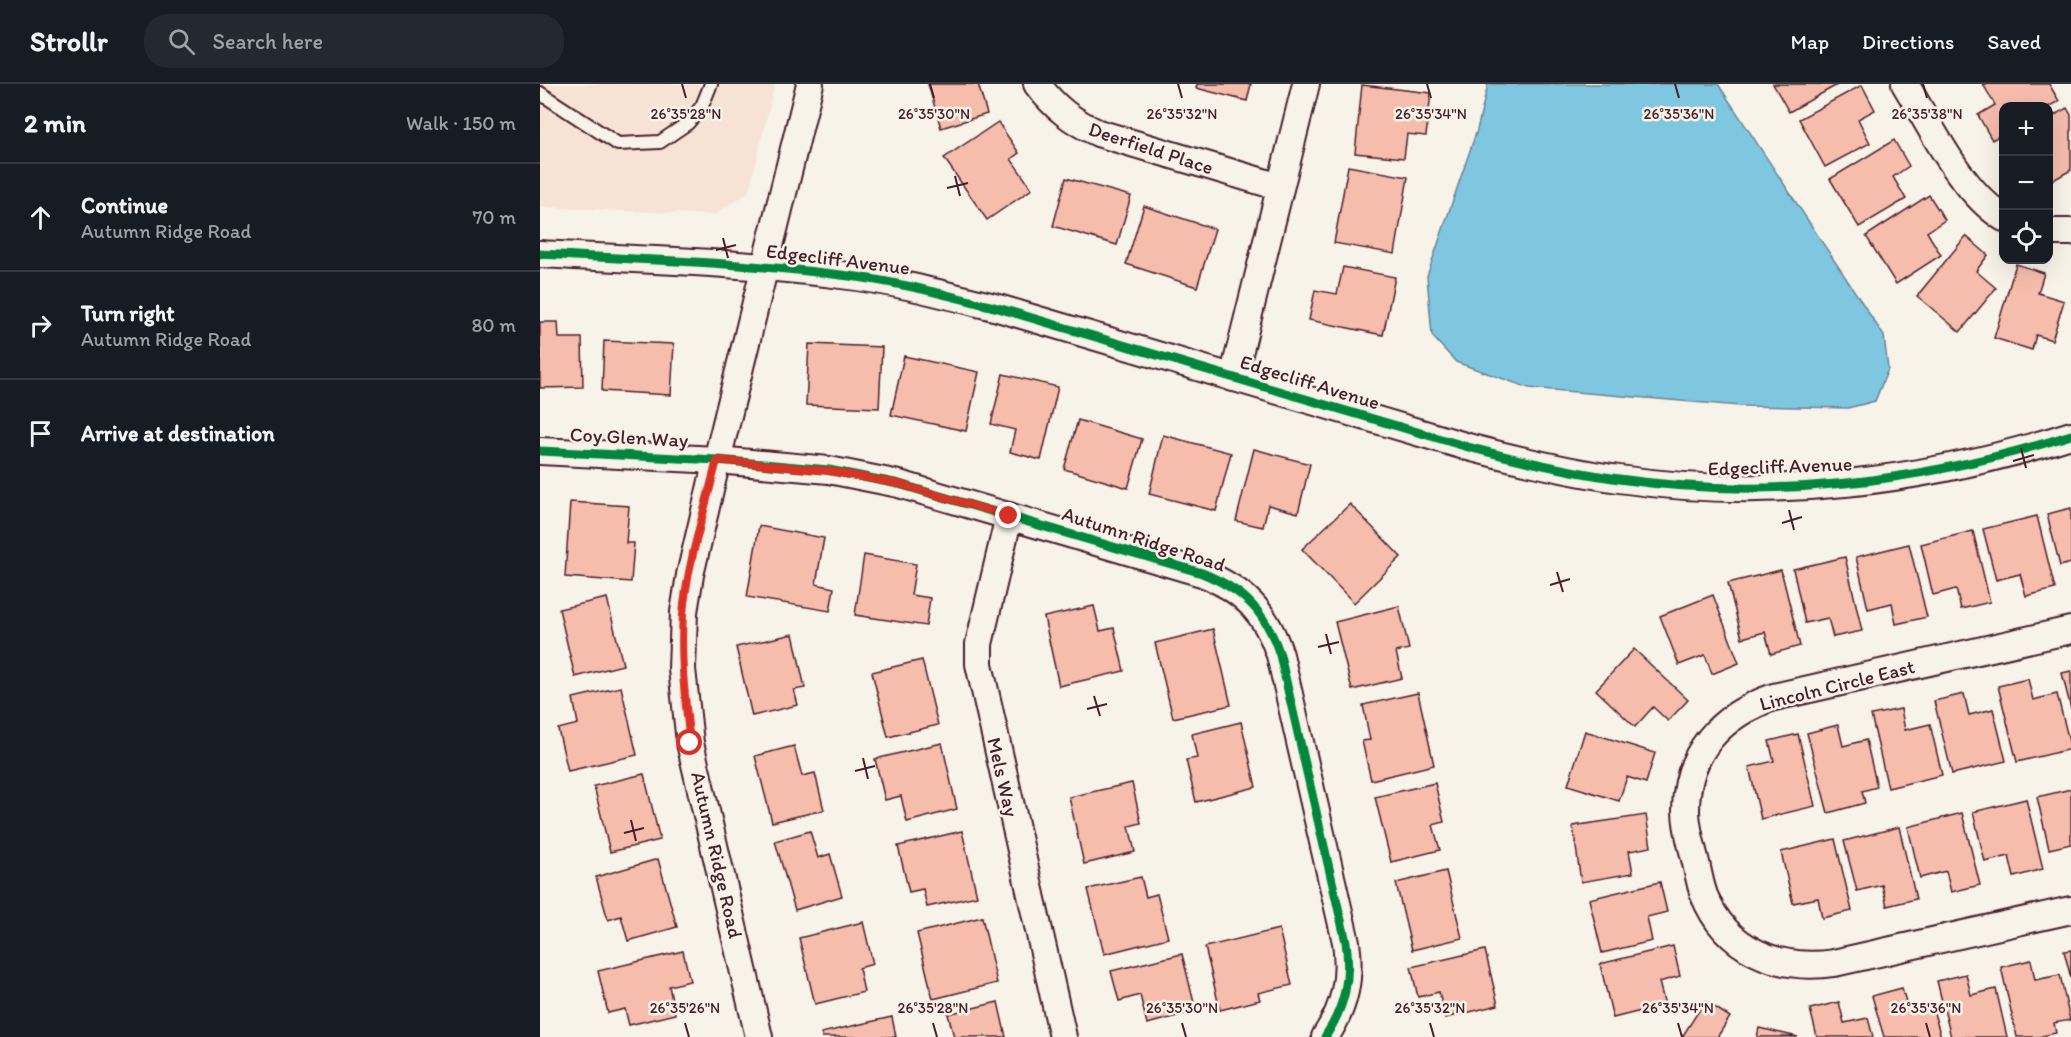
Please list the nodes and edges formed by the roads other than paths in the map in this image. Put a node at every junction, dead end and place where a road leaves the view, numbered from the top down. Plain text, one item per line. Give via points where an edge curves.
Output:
1 (711, 84) edge
2 (810, 84) edge
3 (1037, 84) edge
4 (1306, 84) edge
5 (1905, 84) edge
6 (540, 93) edge
7 (1280, 187) junction
8 (1999, 214) edge
9 (2053, 232) edge
10 (2071, 232) edge
11 (540, 254) edge
12 (765, 267) junction
13 (1233, 378) junction
14 (2071, 435) edge
15 (540, 451) edge
16 (717, 460) junction
17 (1009, 516) junction
18 (2071, 630) edge
19 (2071, 910) edge
20 (759, 1037) edge
21 (1063, 1037) edge
22 (1325, 1037) edge

1 - 6 lane via 702,106 687,123 660,142 618,144
2 - 12 street, Autumn Ridge Road
3 - 7 street, Deerfield Place via 1063,114 1079,125
4 - 7 street
5 - 8 street via 1964,182
7 - 13 street
9 - 10 street
11 - 12 street, Edgecliff Avenue
12 - 13 street, Edgecliff Avenue via 921,288
12 - 16 street, Autumn Ridge Road
13 - 14 street, Edgecliff Avenue via 1544,466 1620,480 1717,488 1873,481 1950,469
15 - 16 street, Coy Glen Way
16 - 17 street, Autumn Ridge Road via 829,471 899,484
16 - 20 street, Autumn Ridge Road via 690,575 682,669 690,743
17 - 21 street, Mels Way via 979,644 978,664
17 - 22 street, Autumn Ridge Road via 1221,580 1238,591 1264,619 1280,655 1348,952 1344,1001
18 - 19 street, Lincoln Circle East via 1755,703 1722,724 1709,738 1691,773 1686,812 1704,894 1712,911 1738,941 1772,960 1814,966 1834,963

